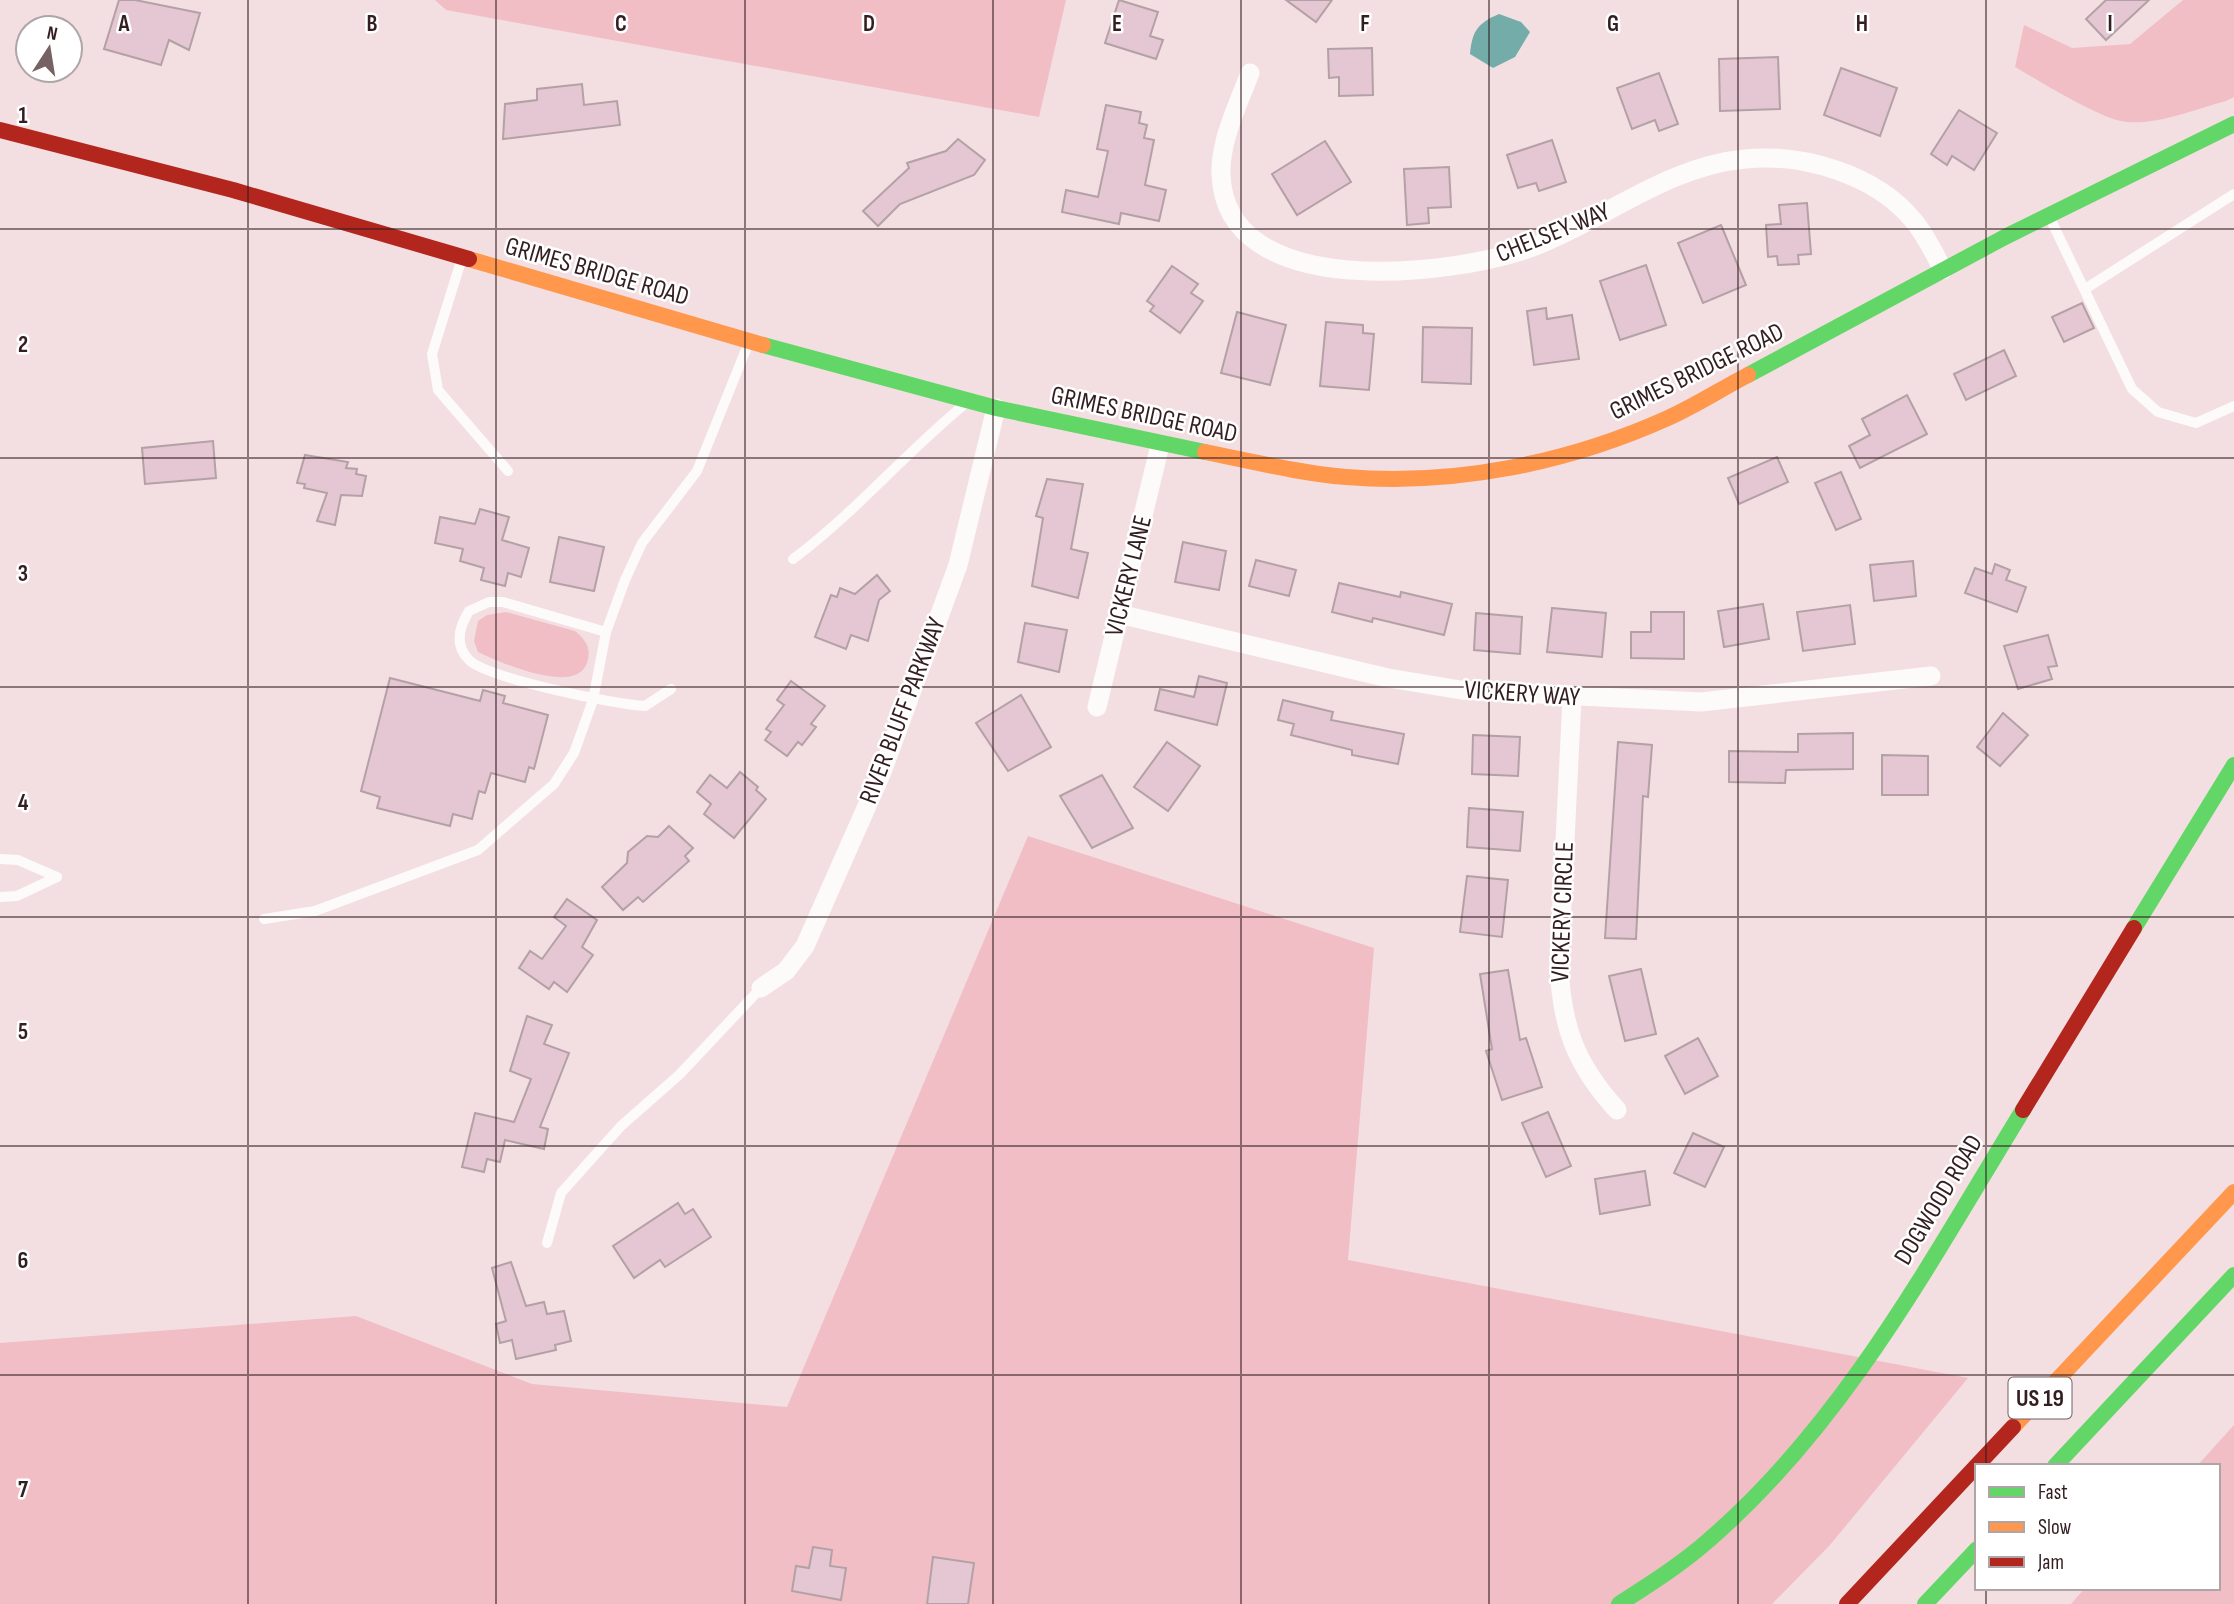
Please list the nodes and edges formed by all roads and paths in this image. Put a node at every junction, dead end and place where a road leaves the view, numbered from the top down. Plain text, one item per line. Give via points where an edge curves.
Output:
1 (1250, 73) dead end
2 (2234, 124) edge
3 (0, 130) edge
4 (2234, 194) edge
5 (2048, 215) junction
6 (463, 257) junction
7 (1943, 270) junction
8 (2085, 289) junction
9 (749, 342) junction
10 (968, 401) junction
11 (2234, 406) edge
12 (996, 408) junction
13 (1160, 445) junction
14 (508, 471) dead end
15 (793, 559) dead end
16 (1119, 614) junction
17 (606, 632) junction
18 (1931, 676) dead end
19 (671, 688) dead end
20 (1572, 698) junction
21 (593, 700) junction
22 (1097, 707) dead end
23 (2234, 765) edge
24 (0, 859) edge
25 (0, 897) edge
26 (264, 919) dead end
27 (761, 988) joint
28 (1617, 1110) dead end
29 (2234, 1192) edge
30 (547, 1243) dead end
31 (2234, 1275) edge
32 (1979, 1464) edge
33 (2057, 1464) edge
34 (1975, 1468) edge
35 (1975, 1551) edge
36 (1619, 1604) edge
37 (1847, 1604) edge
38 (1925, 1604) edge

1 - 7 street, CHELSEY WAY via 1222,154 1223,194 1246,233 1286,258 1372,271 1478,262 1560,236 1680,174 1745,159 1780,158 1840,173 1893,201 1913,219
2 - 5 main road, GRIMES BRIDGE ROAD
3 - 6 main road, GRIMES BRIDGE ROAD via 134,163
4 - 8 lane
5 - 7 main road, GRIMES BRIDGE ROAD
5 - 8 lane
6 - 9 main road, GRIMES BRIDGE ROAD
6 - 14 lane via 432,355 438,390
7 - 13 main road, GRIMES BRIDGE ROAD via 1717,394 1619,439 1564,457 1460,476 1370,477 1288,469
8 - 11 lane via 2132,389 2158,412 2196,423
9 - 10 main road, GRIMES BRIDGE ROAD
9 - 17 lane via 697,471 642,543
10 - 12 main road, GRIMES BRIDGE ROAD
10 - 15 lane
12 - 13 main road, GRIMES BRIDGE ROAD
12 - 27 street, RIVER BLUFF PARKWAY via 958,565 882,772 805,946 786,971
13 - 16 street, VICKERY LANE
16 - 20 street, VICKERY WAY via 1422,685
16 - 22 street, VICKERY LANE
17 - 21 lane
17 - 21 lane via 489,602 469,611 459,635 460,648 479,668
18 - 20 street, VICKERY WAY via 1701,702
19 - 21 lane via 645,706
20 - 28 street, VICKERY CIRCLE via 1560,999 1568,1034 1582,1064
21 - 26 lane via 574,753 554,784 478,850 315,911
23 - 36 main road, DOGWOOD ROAD via 1916,1284 1831,1410 1741,1511 1687,1558
24 - 25 lane via 18,860 57,877 17,896
27 - 30 lane via 679,1075 621,1126 561,1193
29 - 32 main road, US 19
31 - 33 main road, US 19
34 - 37 main road, US 19
35 - 38 main road

